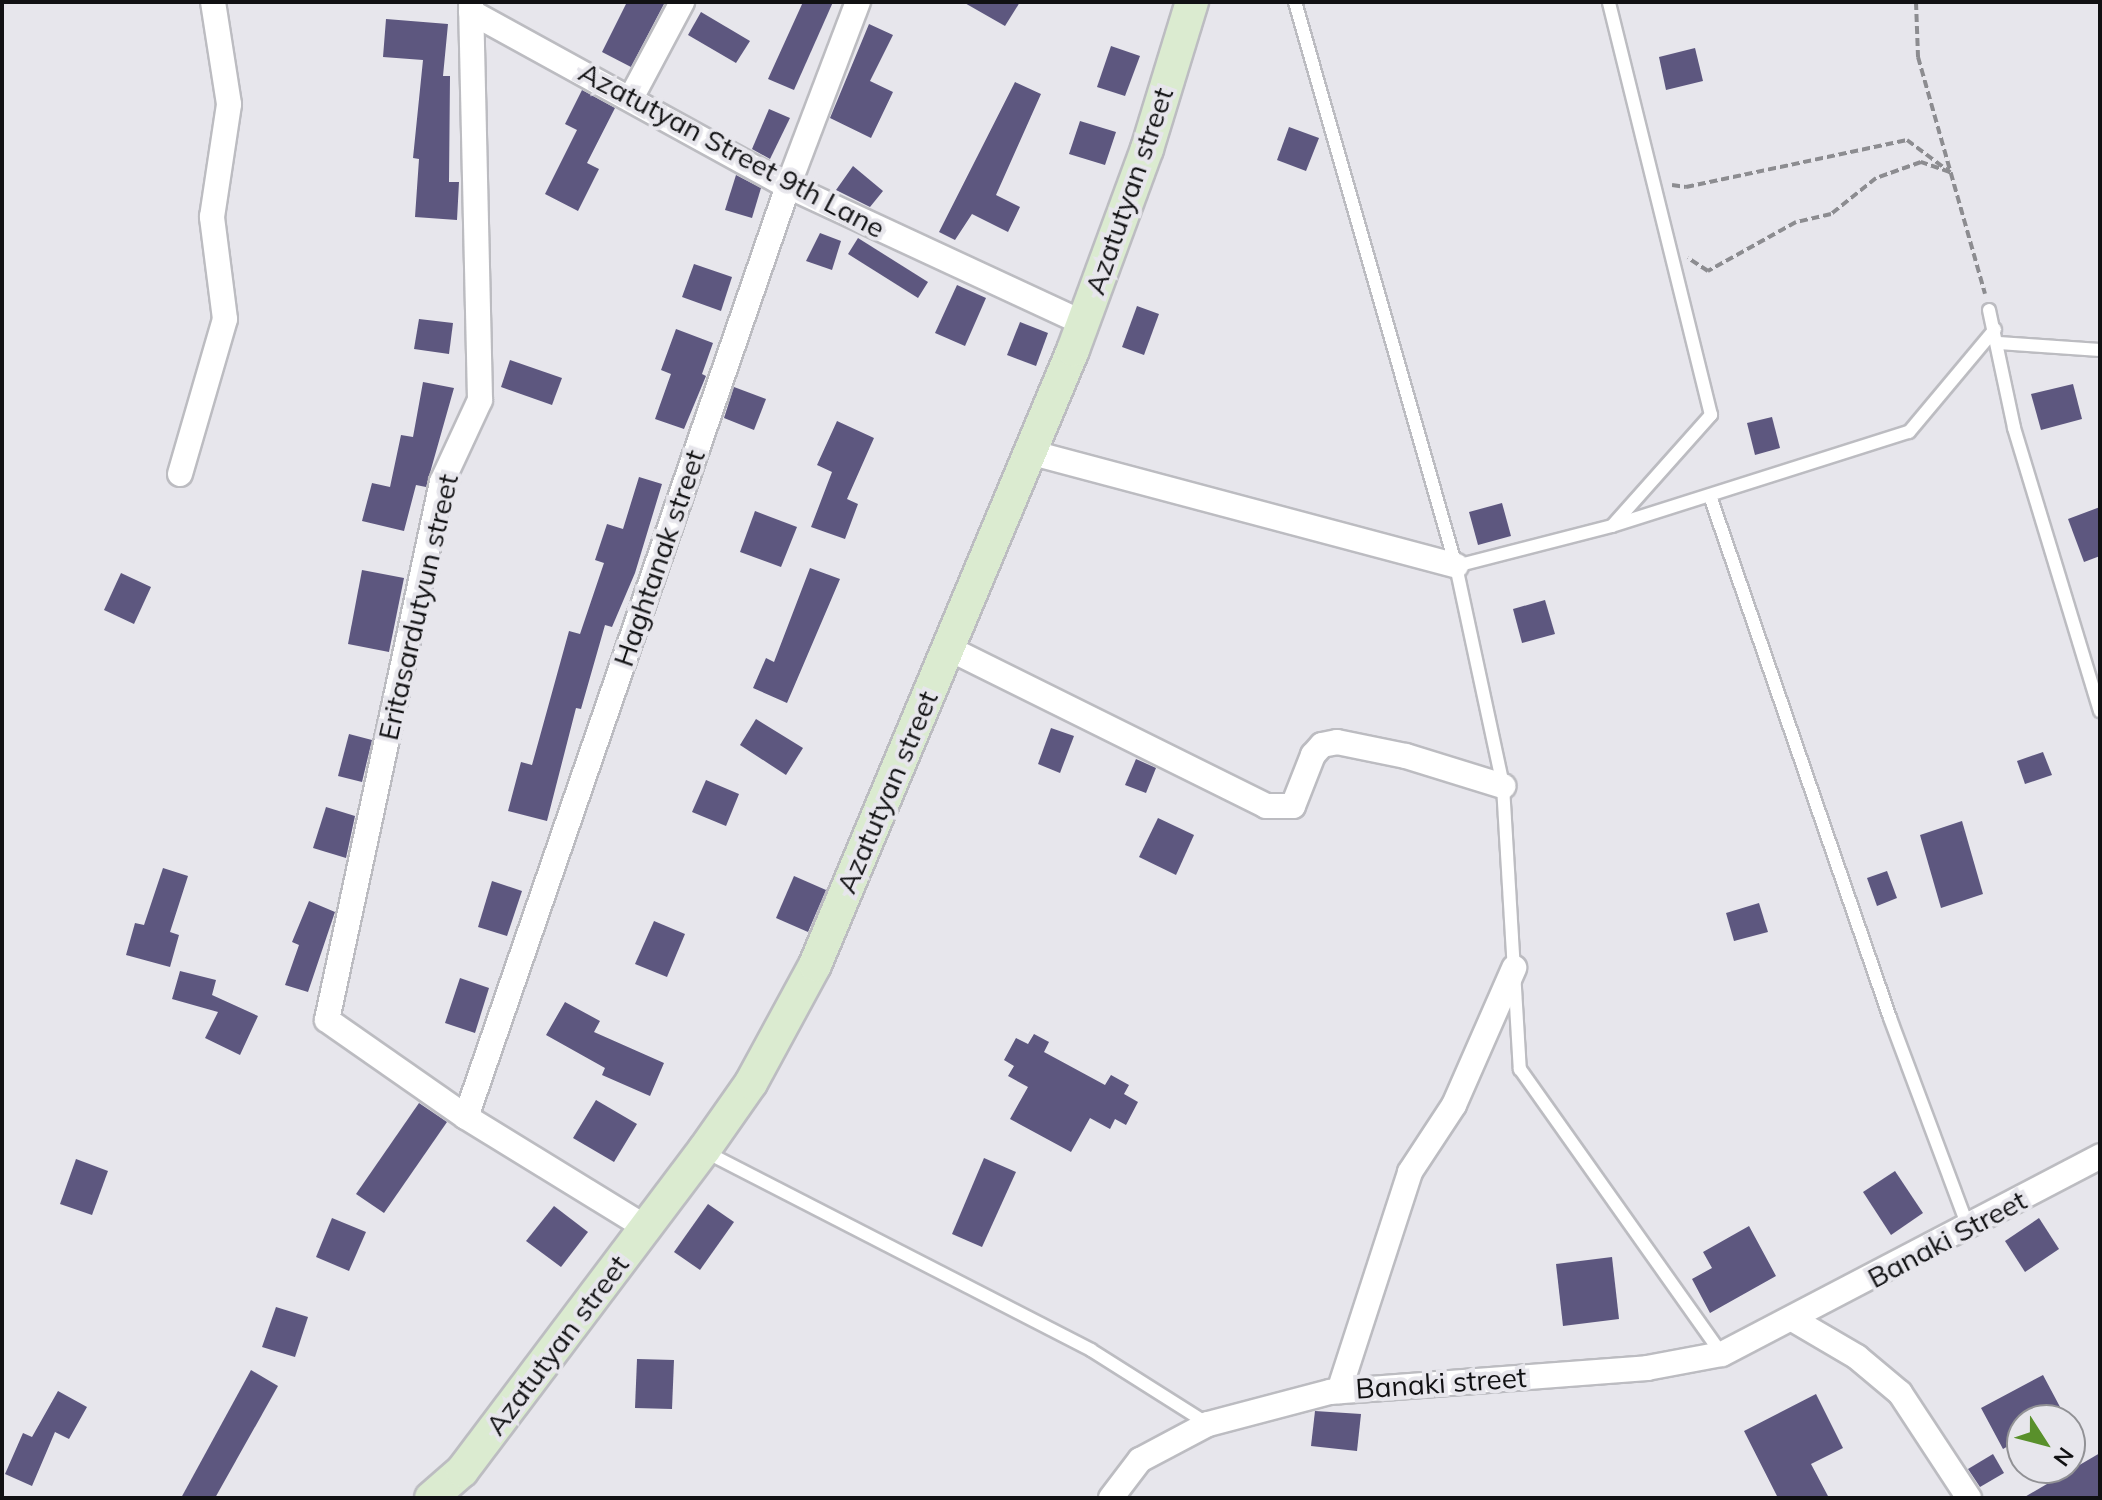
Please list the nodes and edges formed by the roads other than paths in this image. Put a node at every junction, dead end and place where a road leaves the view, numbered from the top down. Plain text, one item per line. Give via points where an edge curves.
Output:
1 (213, 2) edge
2 (682, 2) edge
3 (858, 2) edge
4 (1192, 2) edge
5 (1295, 2) edge
6 (1609, 2) edge
7 (471, 7) edge
8 (631, 98) junction
9 (788, 186) junction
10 (1989, 310) road end
11 (1083, 323) junction
12 (1995, 329) junction
13 (1999, 343) junction
14 (2100, 350) edge
15 (1029, 452) junction
16 (180, 474) dead end
17 (1710, 496) junction
18 (1612, 526) junction
19 (1456, 566) junction
20 (948, 648) junction
21 (2100, 711) edge
22 (1503, 786) junction
23 (1514, 968) junction
24 (466, 1117) junction
25 (704, 1150) junction
26 (2100, 1156) edge
27 (645, 1227) junction
28 (1969, 1229) junction
29 (1794, 1320) junction
30 (1722, 1354) junction
31 (1339, 1391) junction
32 (1208, 1424) junction
33 (460, 1485) edge
34 (431, 1498) edge
35 (1111, 1498) edge
36 (1969, 1498) edge

1 - 16 street via 229,104 212,217 225,319
2 - 8 street
3 - 9 street, Haghtanak street
4 - 11 street, Azatutyan street via 1147,149
5 - 19 lane
6 - 18 lane via 1711,415
7 - 8 street, Azatutyan Street 9th Lane
7 - 24 street, Eritasardutyun street via 480,400 442,482 327,1020
8 - 9 street, Azatutyan Street 9th Lane
9 - 11 street, Azatutyan Street 9th Lane
9 - 24 street, Haghtanak street
10 - 12 lane
11 - 15 street, Azatutyan street
12 - 13 lane
12 - 17 lane via 1909,432
13 - 14 lane
13 - 21 lane via 2014,428
15 - 19 street
15 - 20 street, Azatutyan street
17 - 18 lane
17 - 28 lane via 1890,1018
18 - 19 lane
19 - 22 lane
20 - 22 street via 1266,806 1293,806 1313,755 1322,745 1337,742 1406,756
20 - 25 street, Azatutyan street via 815,965 751,1083
22 - 23 lane
23 - 30 lane via 1520,1069
23 - 31 street via 1454,1105 1410,1172
24 - 27 street
25 - 27 street, Azatutyan street
25 - 32 lane via 1091,1350
26 - 28 street, Banaki Street
27 - 33 street, Azatutyan street
28 - 29 street, Banaki Street
29 - 30 street, Banaki street
29 - 36 street via 1857,1357 1900,1393
30 - 31 street, Banaki street via 1647,1368
31 - 32 street, Banaki street
32 - 35 street, Banaki street via 1140,1460
33 - 34 street, Azatutyan street

